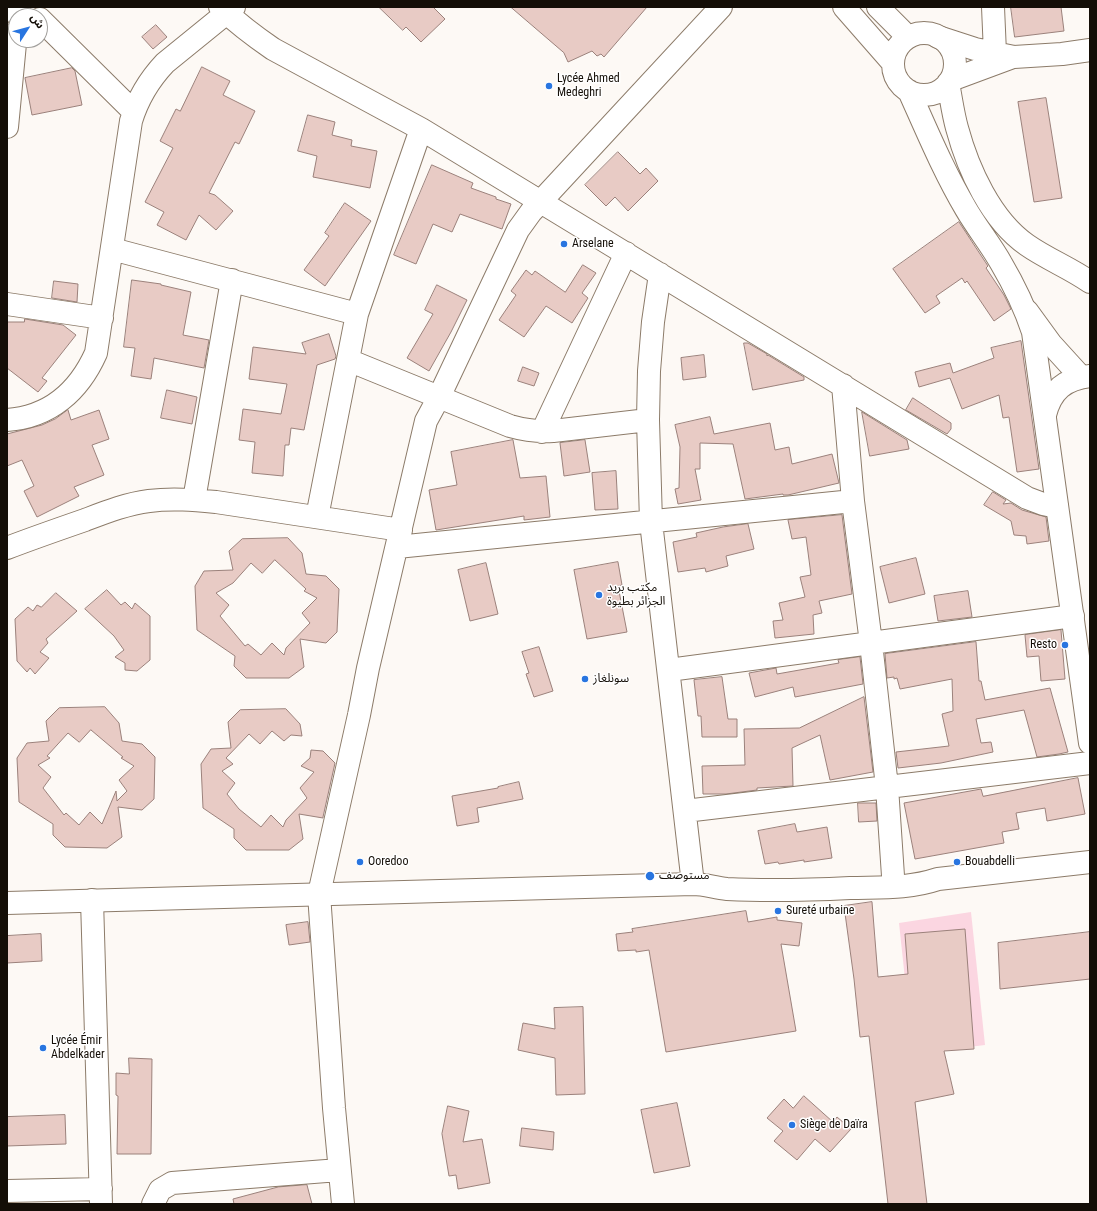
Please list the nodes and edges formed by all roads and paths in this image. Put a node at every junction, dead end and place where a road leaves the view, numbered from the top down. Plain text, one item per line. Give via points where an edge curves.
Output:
1 (720, 7) edge
2 (844, 7) edge
3 (878, 7) edge
4 (993, 7) edge
5 (227, 9) edge
6 (48, 27) edge
7 (938, 37) junction
8 (908, 38) junction
9 (15, 48) edge
10 (1090, 50) edge
11 (1004, 55) junction
12 (893, 63) junction
13 (949, 82) junction
14 (909, 91) junction
15 (134, 112) junction
16 (7, 127) edge
17 (421, 129) junction
18 (541, 202) junction
19 (112, 249) junction
20 (626, 253) junction
21 (660, 274) junction
22 (1085, 277) edge
23 (232, 280) junction
24 (7, 304) edge
25 (1024, 307) junction
26 (357, 314) junction
27 (102, 318) junction
28 (348, 360) junction
29 (1085, 376) edge
30 (843, 385) junction
31 (439, 397) junction
32 (1045, 415) junction
33 (7, 420) edge
34 (648, 420) junction
35 (542, 432) junction
36 (194, 500) junction
37 (853, 501) junction
38 (1057, 507) junction
39 (317, 517) junction
40 (651, 522) junction
41 (399, 539) junction
42 (7, 548) edge
43 (1072, 616) junction
44 (871, 643) junction
45 (668, 670) junction
46 (1090, 743) edge
47 (1090, 763) edge
48 (887, 787) junction
49 (685, 811) junction
50 (1090, 862) edge
51 (894, 876) junction
52 (938, 879) junction
53 (698, 884) junction
54 (319, 894) junction
55 (92, 900) junction
56 (7, 903) edge
57 (339, 1170) junction
58 (7, 1191) edge
59 (101, 1197) edge
60 (153, 1204) edge
61 (343, 1204) edge

1 - 18 street
2 - 12 street
3 - 8 street
4 - 11 street
5 - 15 street via 157,72 144,90
5 - 17 street via 252,35 273,49
6 - 15 street
7 - 8 street via 918,34
7 - 11 street
7 - 13 street via 952,51 954,70
8 - 12 street via 898,48
9 - 16 street
10 - 11 street via 1062,54
11 - 13 street
12 - 14 street via 897,79
13 - 14 street via 942,89 926,95
13 - 22 street via 957,128 965,154 976,179 1000,219 1026,244
14 - 25 street via 952,183 1013,283
15 - 19 street
17 - 18 street
17 - 26 street
18 - 20 street
18 - 31 street via 518,230
19 - 23 street
19 - 27 street
20 - 21 street
20 - 35 street
21 - 30 street
21 - 34 street via 653,322
23 - 26 street
23 - 36 street
24 - 27 street
25 - 29 street via 1051,344
25 - 32 street via 1033,332
26 - 28 street
27 - 33 street via 96,353 83,378 74,388 58,402 40,412
28 - 31 street
28 - 39 street
29 - 32 street via 1070,380 1061,386 1048,404
30 - 37 street
30 - 38 street via 1027,498
31 - 35 street via 510,426
31 - 41 street via 426,421
32 - 38 street
34 - 35 street
34 - 40 street
36 - 39 street
36 - 42 street via 171,499 127,505
37 - 40 street
37 - 44 street
38 - 43 street
39 - 41 street
40 - 41 street
40 - 45 street
41 - 54 street
43 - 44 street
43 - 46 street
44 - 45 street
44 - 48 street
45 - 49 street
47 - 48 street
48 - 49 street
48 - 51 street
49 - 53 street
50 - 52 street
51 - 52 street
51 - 53 street via 726,877
52 - 53 street via 904,886 803,890 727,889
53 - 54 street
54 - 55 street
54 - 57 street
55 - 56 street
55 - 59 street
57 - 60 street via 172,1183 160,1190
57 - 61 street
58 - 59 street

